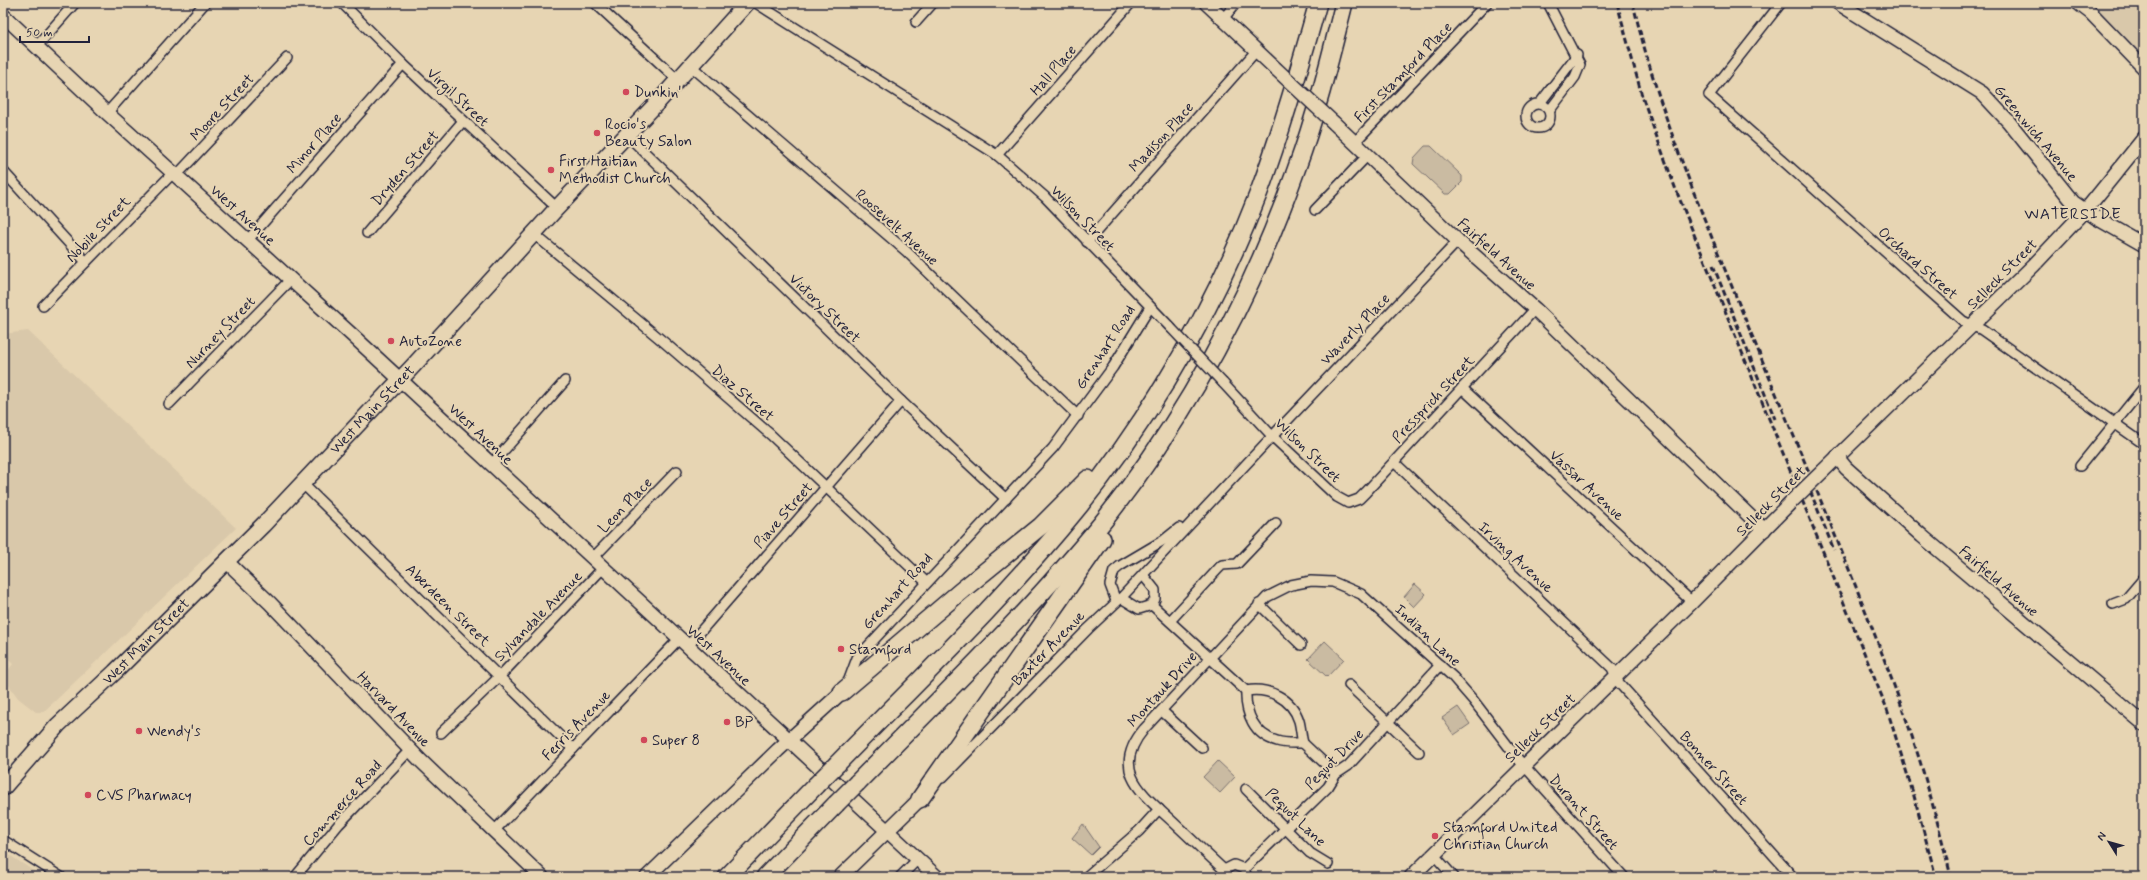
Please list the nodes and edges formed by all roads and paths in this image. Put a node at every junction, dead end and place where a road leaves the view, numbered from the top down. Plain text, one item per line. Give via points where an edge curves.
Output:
1 (75, 3) edge
2 (205, 3) edge
3 (342, 3) edge
4 (594, 3) edge
5 (747, 3) edge
6 (756, 3) edge
7 (933, 3) edge
8 (1131, 3) edge
9 (1206, 3) edge
10 (1236, 3) edge
11 (1318, 3) edge
12 (1344, 3) edge
13 (1487, 3) edge
14 (1548, 3) edge
15 (1781, 3) edge
16 (1838, 3) edge
17 (2078, 3) edge
18 (3, 15) edge
19 (1223, 19) junction
20 (916, 22) dead end
21 (37, 46) junction
22 (1257, 50) junction
23 (1576, 55) junction
24 (287, 58) dead end
25 (403, 64) junction
26 (691, 66) junction
27 (2144, 68) edge
28 (678, 80) junction
29 (1540, 103) junction
30 (1550, 110) junction
31 (107, 113) junction
32 (463, 121) junction
33 (627, 135) junction
34 (2144, 138) edge
35 (1355, 142) junction
36 (996, 155) junction
37 (1368, 155) junction
38 (3, 171) edge
39 (174, 174) junction
40 (557, 208) junction
41 (1315, 210) dead end
42 (2085, 211) junction
43 (367, 233) dead end
44 (534, 234) junction
45 (247, 241) junction
46 (1458, 241) junction
47 (1087, 242) junction
48 (2144, 245) edge
49 (86, 262) junction
50 (290, 280) junction
51 (42, 306) dead end
52 (1150, 307) junction
53 (1535, 309) junction
54 (1974, 326) junction
55 (400, 379) junction
56 (565, 381) dead end
57 (2144, 387) edge
58 (1462, 388) junction
59 (901, 401) junction
60 (169, 404) dead end
61 (1180, 412) junction
62 (1078, 416) junction
63 (2115, 423) junction
64 (1136, 428) junction
65 (1272, 436) junction
66 (2144, 444) edge
67 (1837, 458) junction
68 (1394, 462) junction
69 (491, 465) junction
70 (2080, 466) dead end
71 (677, 471) dead end
72 (302, 483) junction
73 (826, 487) junction
74 (1006, 499) junction
75 (1348, 503) joint
76 (1202, 510) junction
77 (1276, 523) dead end
78 (1764, 530) junction
79 (592, 559) junction
80 (226, 560) junction
81 (603, 568) junction
82 (1143, 575) junction
83 (2144, 578) edge
84 (926, 582) junction
85 (1280, 589) joint
86 (1119, 600) junction
87 (1692, 602) junction
88 (1152, 604) junction
89 (1259, 604) junction
90 (2113, 604) dead end
91 (1170, 621) junction
92 (683, 643) junction
93 (1301, 645) dead end
94 (1210, 658) junction
95 (1440, 665) junction
96 (500, 676) junction
97 (1616, 676) junction
98 (1349, 686) dead end
99 (1246, 691) junction
100 (842, 692) junction
101 (1162, 711) junction
102 (1388, 723) junction
103 (2144, 724) edge
104 (441, 733) dead end
105 (788, 741) junction
106 (1303, 743) junction
107 (1202, 748) dead end
108 (573, 749) junction
109 (410, 750) junction
110 (1419, 752) dead end
111 (1524, 766) junction
112 (1336, 774) junction
113 (3, 788) edge
114 (1246, 789) dead end
115 (920, 799) junction
116 (1160, 810) junction
117 (1286, 828) junction
118 (887, 830) junction
119 (494, 831) junction
120 (3, 840) edge
121 (1434, 855) junction
122 (918, 859) junction
123 (1328, 864) dead end
124 (1223, 873) edge
125 (1245, 873) edge
126 (61, 877) edge
127 (295, 877) edge
128 (542, 877) edge
129 (647, 877) edge
130 (727, 877) edge
131 (765, 877) edge
132 (840, 877) edge
133 (900, 877) edge
134 (937, 877) edge
135 (1086, 877) edge
136 (1411, 877) edge
137 (1454, 877) edge
138 (1624, 877) edge
139 (1793, 877) edge

1 - 21 street
2 - 31 street
3 - 25 street, Virgil Street
4 - 28 street
5 - 26 main road, West Main Street
6 - 36 street, Wilson Street
7 - 20 street
8 - 36 street, Hall Place
9 - 19 main road, Fairfield Avenue
10 - 19 street
11 - 64 highway via 1281,128 1246,223 1204,313 1172,372
12 - 61 highway via 1307,138 1272,232 1230,324
13 - 35 street, First Stamford Place
14 - 23 street
15 - 54 street, Orchard Street via 1709,95 1963,321
16 - 42 main road, Greenwich Avenue via 1982,93 2008,121 2073,202
17 - 27 main road
18 - 21 main road, West Avenue
19 - 22 main road, Fairfield Avenue
21 - 31 main road, West Avenue
22 - 35 main road, Fairfield Avenue, bridge
22 - 47 street, Madison Place
23 - 29 street
23 - 30 street via 1580,65 1575,77
24 - 39 street, Moore Street
25 - 32 street, Virgil Street
25 - 45 street, Minor Place
26 - 28 main road, West Main Street
26 - 62 street, Roosevelt Avenue via 906,251
28 - 33 main road, West Main Street
29 - 30 street
29 - 30 street via 1532,105 1527,111 1526,119 1531,126 1546,126 1551,119
31 - 39 main road, West Avenue
32 - 40 street, Virgil Street
32 - 43 street, Dryden Street
33 - 40 main road, West Main Street
33 - 59 street, Victory Street
34 - 42 main road, Selleck Street
35 - 37 main road, Fairfield Avenue
36 - 47 street, Wilson Street via 1045,197
37 - 41 street
37 - 46 main road, Fairfield Avenue
38 - 49 street
39 - 45 main road, West Avenue
39 - 49 street, Nobile Street
40 - 44 main road, West Main Street
42 - 48 main road, Greenwich Avenue
42 - 54 main road, Selleck Street
44 - 55 main road, West Main Street
44 - 73 street, Diaz Street via 665,343 771,435
45 - 50 main road, West Avenue
46 - 53 main road, Fairfield Avenue
46 - 65 street, Waverly Place
47 - 52 street, Wilson Street
49 - 51 street, Nobile Street
50 - 55 main road, West Avenue
50 - 60 street, Nurney Street
52 - 62 street, Grenhart Road via 1113,367
52 - 65 street, Wilson Street, bridge
53 - 58 street, Pressprich Street
53 - 78 main road, Fairfield Avenue
54 - 63 street, Orchard Street
54 - 67 main road, Selleck Street
55 - 69 main road, West Avenue
55 - 72 main road, West Main Street
56 - 69 street
57 - 63 street
58 - 68 street, Pressprich Street
58 - 87 street, Vassar Avenue
59 - 73 street, Piave Street
59 - 74 street, Victory Street
61 - 115 highway via 1120,515 1071,581
61 - 131 highway, bridge via 1123,495 1059,574
62 - 74 street, Grenhart Road via 1053,448
63 - 66 street, Orchard Street
63 - 70 street
64 - 100 highway via 1041,526
64 - 130 highway, bridge via 1078,508 1034,560
65 - 75 street, Wilson Street via 1337,497
65 - 76 street, Baxter Avenue
67 - 78 main road, Selleck Street, bridge
67 - 103 main road, Fairfield Avenue via 1922,536
68 - 75 street, Pressprich Street via 1359,499
68 - 97 street, Irving Avenue via 1574,631 1612,668
69 - 79 main road, West Avenue
71 - 79 street, Leon Place
72 - 80 main road, West Main Street
72 - 96 street, Aberdeen Street
73 - 84 street, Diaz Street
73 - 92 street, Piave Street
74 - 84 street, Grenhart Road
76 - 82 street, Baxter Avenue
76 - 86 street via 1164,540 1114,571 1110,586
77 - 91 street via 1237,564 1222,565
78 - 87 main road, Selleck Street
79 - 81 main road, West Avenue
80 - 109 main road, Harvard Avenue
80 - 113 main road, West Main Street via 120,667 58,725
81 - 92 main road, West Avenue
81 - 96 street, Sylvandale Avenue
82 - 86 street, Baxter Avenue
82 - 88 street via 1155,590
83 - 90 street via 2126,599
84 - 100 street, Grenhart Road via 857,658
85 - 89 street, Montauk Drive
85 - 95 street, Indian Lane via 1322,581 1352,589
86 - 88 street via 1139,609
86 - 115 street, Baxter Avenue
87 - 97 main road, Selleck Street
88 - 91 street
89 - 93 street
89 - 94 street, Montauk Drive
91 - 94 street
92 - 105 main road, West Avenue
92 - 108 street, Ferris Avenue
94 - 99 street
94 - 101 street, Montauk Drive
95 - 102 street, Pequot Drive
95 - 111 street, Indian Lane via 1473,700
96 - 104 street, Sylvandale Avenue
96 - 108 street, Aberdeen Street
97 - 111 main road, Selleck Street
97 - 139 street, Bonner Street via 1619,683
98 - 102 street
99 - 106 street via 1271,692 1287,702 1299,721
99 - 106 street via 1248,712 1256,728 1278,742
100 - 105 main road, Grenhart Road
101 - 107 street
101 - 116 street, Montauk Drive via 1137,738 1130,760 1131,774 1137,788
102 - 110 street
102 - 112 street, Pequot Drive via 1348,766
105 - 118 main road, West Avenue
105 - 129 main road, Grenhart Road
106 - 112 street
108 - 119 street, Ferris Avenue
109 - 119 main road, Harvard Avenue
109 - 127 street, Commerce Road via 339,824
111 - 121 main road, Selleck Street
111 - 138 street, Durant Street
112 - 117 street, Pequot Drive via 1328,787
114 - 117 street, Pequot Lane
115 - 118 main road, Baxter Avenue
116 - 124 street, Montauk Drive
116 - 135 street
117 - 123 street, Pequot Lane via 1310,853
117 - 125 street, Pequot Drive
118 - 122 main road, West Avenue
118 - 132 main road, Baxter Avenue
119 - 128 main road, Harvard Avenue
120 - 126 street
121 - 136 main road, Selleck Street
121 - 137 street
122 - 133 street
122 - 134 main road, West Avenue
124 - 125 street via 1234,865

